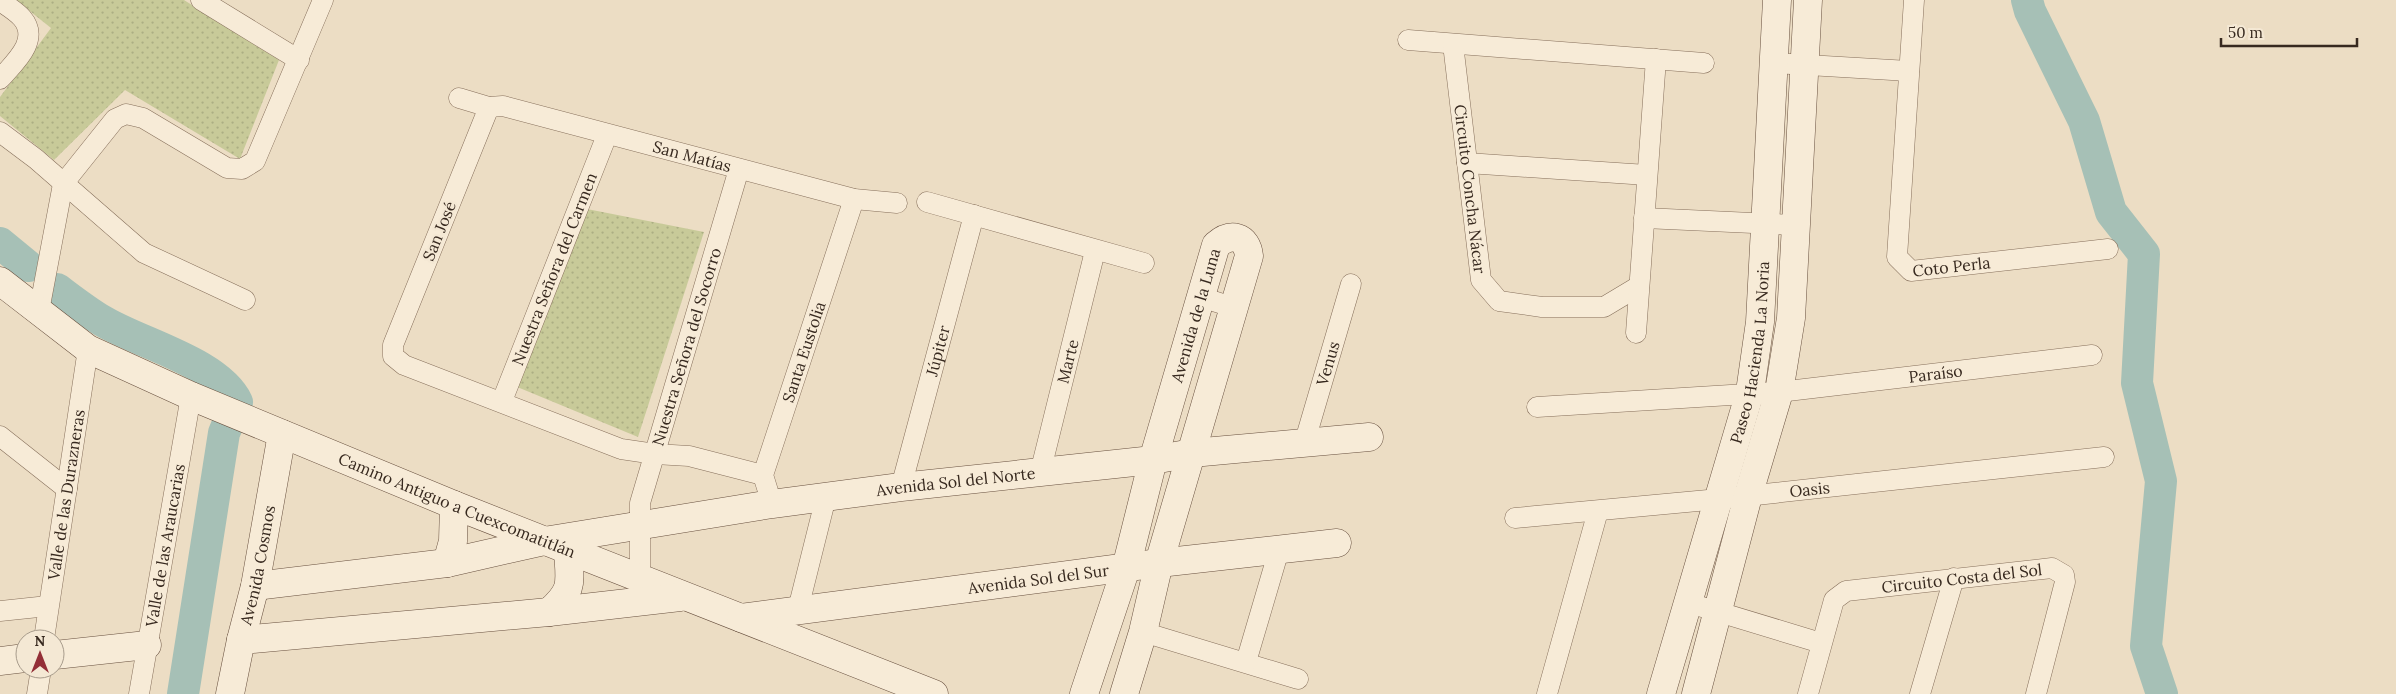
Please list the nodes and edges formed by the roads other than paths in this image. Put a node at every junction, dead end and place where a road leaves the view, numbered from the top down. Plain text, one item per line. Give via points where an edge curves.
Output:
1 (0, 0) edge
2 (200, 0) edge
3 (323, 0) edge
4 (1777, 0) edge
5 (1808, 0) edge
6 (1914, 0) edge
7 (1408, 40) dead end
8 (1453, 44) junction
9 (1656, 59) junction
10 (299, 60) junction
11 (1704, 63) dead end
12 (1774, 63) junction
13 (1804, 65) junction
14 (1909, 70) junction
15 (0, 79) edge
16 (459, 98) dead end
17 (490, 107) junction
18 (0, 132) edge
19 (608, 135) junction
20 (1467, 163) junction
21 (739, 170) junction
22 (1647, 175) junction
23 (63, 184) junction
24 (854, 199) junction
25 (927, 202) dead end
26 (897, 203) dead end
27 (974, 215) junction
28 (1644, 218) junction
29 (1765, 225) junction
30 (1796, 225) junction
31 (2108, 249) dead end
32 (1095, 251) junction
33 (1144, 263) dead end
34 (0, 281) edge
35 (1351, 284) dead end
36 (1639, 286) junction
37 (1201, 297) junction
38 (245, 300) dead end
39 (1234, 308) junction
40 (39, 311) junction
41 (1636, 333) dead end
42 (88, 349) junction
43 (2092, 355) dead end
44 (1750, 392) junction
45 (1779, 392) junction
46 (191, 396) junction
47 (502, 401) junction
48 (1537, 407) dead end
49 (276, 432) junction
50 (0, 436) edge
51 (1369, 437) dead end
52 (1304, 444) junction
53 (1192, 453) junction
54 (655, 454) junction
55 (2104, 457) dead end
56 (1153, 460) junction
57 (1040, 473) junction
58 (763, 475) junction
59 (901, 487) junction
60 (67, 489) junction
61 (1748, 496) junction
62 (826, 497) junction
63 (1719, 499) junction
64 (772, 504) junction
65 (454, 506) junction
66 (1598, 511) junction
67 (1515, 518) dead end
68 (639, 526) junction
69 (1337, 543) dead end
70 (556, 546) junction
71 (1279, 550) junction
72 (447, 563) junction
73 (1159, 563) junction
74 (1126, 568) junction
75 (1954, 578) junction
76 (640, 579) junction
77 (255, 586) junction
78 (682, 596) junction
79 (1689, 603) junction
80 (48, 606) junction
81 (798, 609) junction
82 (0, 611) edge
83 (1718, 611) junction
84 (549, 612) junction
85 (740, 618) junction
86 (45, 629) edge
87 (1143, 632) junction
88 (241, 640) junction
89 (1821, 643) junction
90 (147, 645) junction
91 (65, 654) edge
92 (15, 659) edge
93 (0, 661) edge
94 (1246, 662) junction
95 (39, 679) edge
96 (1298, 679) dead end
97 (927, 693) edge
98 (37, 694) edge
99 (139, 694) edge
100 (230, 694) edge
101 (1084, 694) edge
102 (1124, 694) edge
103 (1547, 694) edge
104 (1661, 694) edge
105 (1696, 694) edge
106 (1808, 694) edge
107 (1920, 694) edge
108 (2036, 694) edge

1 - 15 street via 22,18 29,31 28,44
2 - 10 street
3 - 10 street
4 - 12 street, Paseo Hacienda La Noria
5 - 13 street, Paseo Hacienda La Noria
6 - 14 street, Coto Perla
7 - 8 street
8 - 9 street
8 - 20 street, Circuito Concha Nácar
9 - 11 street
9 - 22 street
10 - 23 street via 255,161 242,170 227,168 143,118 126,114 115,119
12 - 13 street
12 - 29 street, Paseo Hacienda La Noria
13 - 14 street
13 - 30 street, Paseo Hacienda La Noria
14 - 31 street, Coto Perla via 1897,257 1911,271
16 - 17 street, San Matías
17 - 19 street, San Matías via 503,106
17 - 47 street, San José via 393,345 393,356 404,365
18 - 23 street
19 - 21 street, San Matías
19 - 47 street, Nuestra Señora del Carmen
20 - 22 street
20 - 36 street, Circuito Concha Nácar via 1481,280 1499,301 1542,307 1604,307
21 - 24 street, San Matías
21 - 54 street, Nuestra Señora del Socorro
22 - 28 street
23 - 38 street via 144,253
23 - 40 street
24 - 26 street, San Matías
24 - 58 street, Santa Eustolia
25 - 27 street
27 - 32 street
27 - 59 street, Júpiter
28 - 29 street
28 - 36 street
29 - 30 street
29 - 44 street, Paseo Hacienda La Noria via 1760,322
30 - 45 street, Paseo Hacienda La Noria via 1791,318
32 - 33 street
32 - 57 street, Marte
34 - 40 street, Camino Antiguo a Cuexcomatitlán
35 - 52 street, Venus
36 - 41 street
37 - 39 street
37 - 39 street, Avenida de la Luna via 1216,245 1224,238 1234,237 1248,246 1249,256
37 - 56 street, Avenida de la Luna
39 - 53 street, Avenida de la Luna
40 - 42 street, Camino Antiguo a Cuexcomatitlán
42 - 46 street, Camino Antiguo a Cuexcomatitlán
42 - 60 street, Valle de las Durazneras
43 - 45 street, Paraíso
44 - 45 street, Paraíso
44 - 48 street
44 - 63 street, Paseo Hacienda La Noria
45 - 61 street, Paseo Hacienda La Noria
46 - 49 street, Camino Antiguo a Cuexcomatitlán
46 - 90 street, Valle de las Araucarias
47 - 54 street via 621,449
49 - 65 street, Camino Antiguo a Cuexcomatitlán
49 - 77 street, Avenida Cosmos
50 - 60 street
51 - 52 street, Avenida Sol del Norte
52 - 53 street, Avenida Sol del Norte
53 - 56 street, Avenida Sol del Norte
53 - 73 street, Avenida de la Luna
54 - 58 street via 689,456
54 - 68 street, Nuestra Señora del Socorro via 640,503
55 - 61 street, Oasis
56 - 57 street, Avenida Sol del Norte
56 - 74 street, Avenida de la Luna
57 - 59 street, Avenida Sol del Norte
58 - 64 street
59 - 62 street, Avenida Sol del Norte
60 - 80 street, Valle de las Durazneras
61 - 63 street, Oasis
61 - 83 street, Paseo Hacienda La Noria
62 - 64 street, Avenida Sol del Norte
62 - 81 street
63 - 66 street, Oasis
63 - 79 street, Paseo Hacienda La Noria
64 - 68 street, Avenida Sol del Norte
65 - 70 street, Camino Antiguo a Cuexcomatitlán
65 - 72 street via 453,541
66 - 67 street, Oasis
66 - 103 street
68 - 70 street, Avenida Sol del Norte
68 - 76 street, Nuestra Señora del Socorro
69 - 71 street, Avenida Sol del Sur
70 - 72 street, Avenida Sol del Norte
70 - 76 street, Camino Antiguo a Cuexcomatitlán
70 - 84 street via 570,582 564,598
71 - 73 street, Avenida Sol del Sur
71 - 94 street
72 - 77 street, Avenida Sol del Norte
73 - 74 street, Avenida Sol del Sur
73 - 87 street, Avenida de la Luna
74 - 81 street, Avenida Sol del Sur
74 - 101 street, Avenida de la Luna
75 - 89 street, Circuito Costa del Sol via 1846,591 1834,600
75 - 107 street
75 - 108 street, Circuito Costa del Sol via 2052,568 2064,575
76 - 78 street, Camino Antiguo a Cuexcomatitlán
77 - 88 street, Avenida Cosmos
78 - 84 street
78 - 85 street, Camino Antiguo a Cuexcomatitlán
79 - 83 street
79 - 104 street, Paseo Hacienda La Noria
80 - 82 street
80 - 86 street, Valle de las Durazneras
81 - 85 street, Avenida Sol del Sur
83 - 89 street
83 - 105 street, Paseo Hacienda La Noria
84 - 88 street
85 - 97 street, Camino Antiguo a Cuexcomatitlán
87 - 94 street
87 - 102 street, Avenida de la Luna
88 - 100 street, Avenida Cosmos
89 - 106 street, Circuito Costa del Sol
90 - 91 street
90 - 99 street, Valle de las Araucarias
92 - 93 street
94 - 96 street
95 - 98 street

